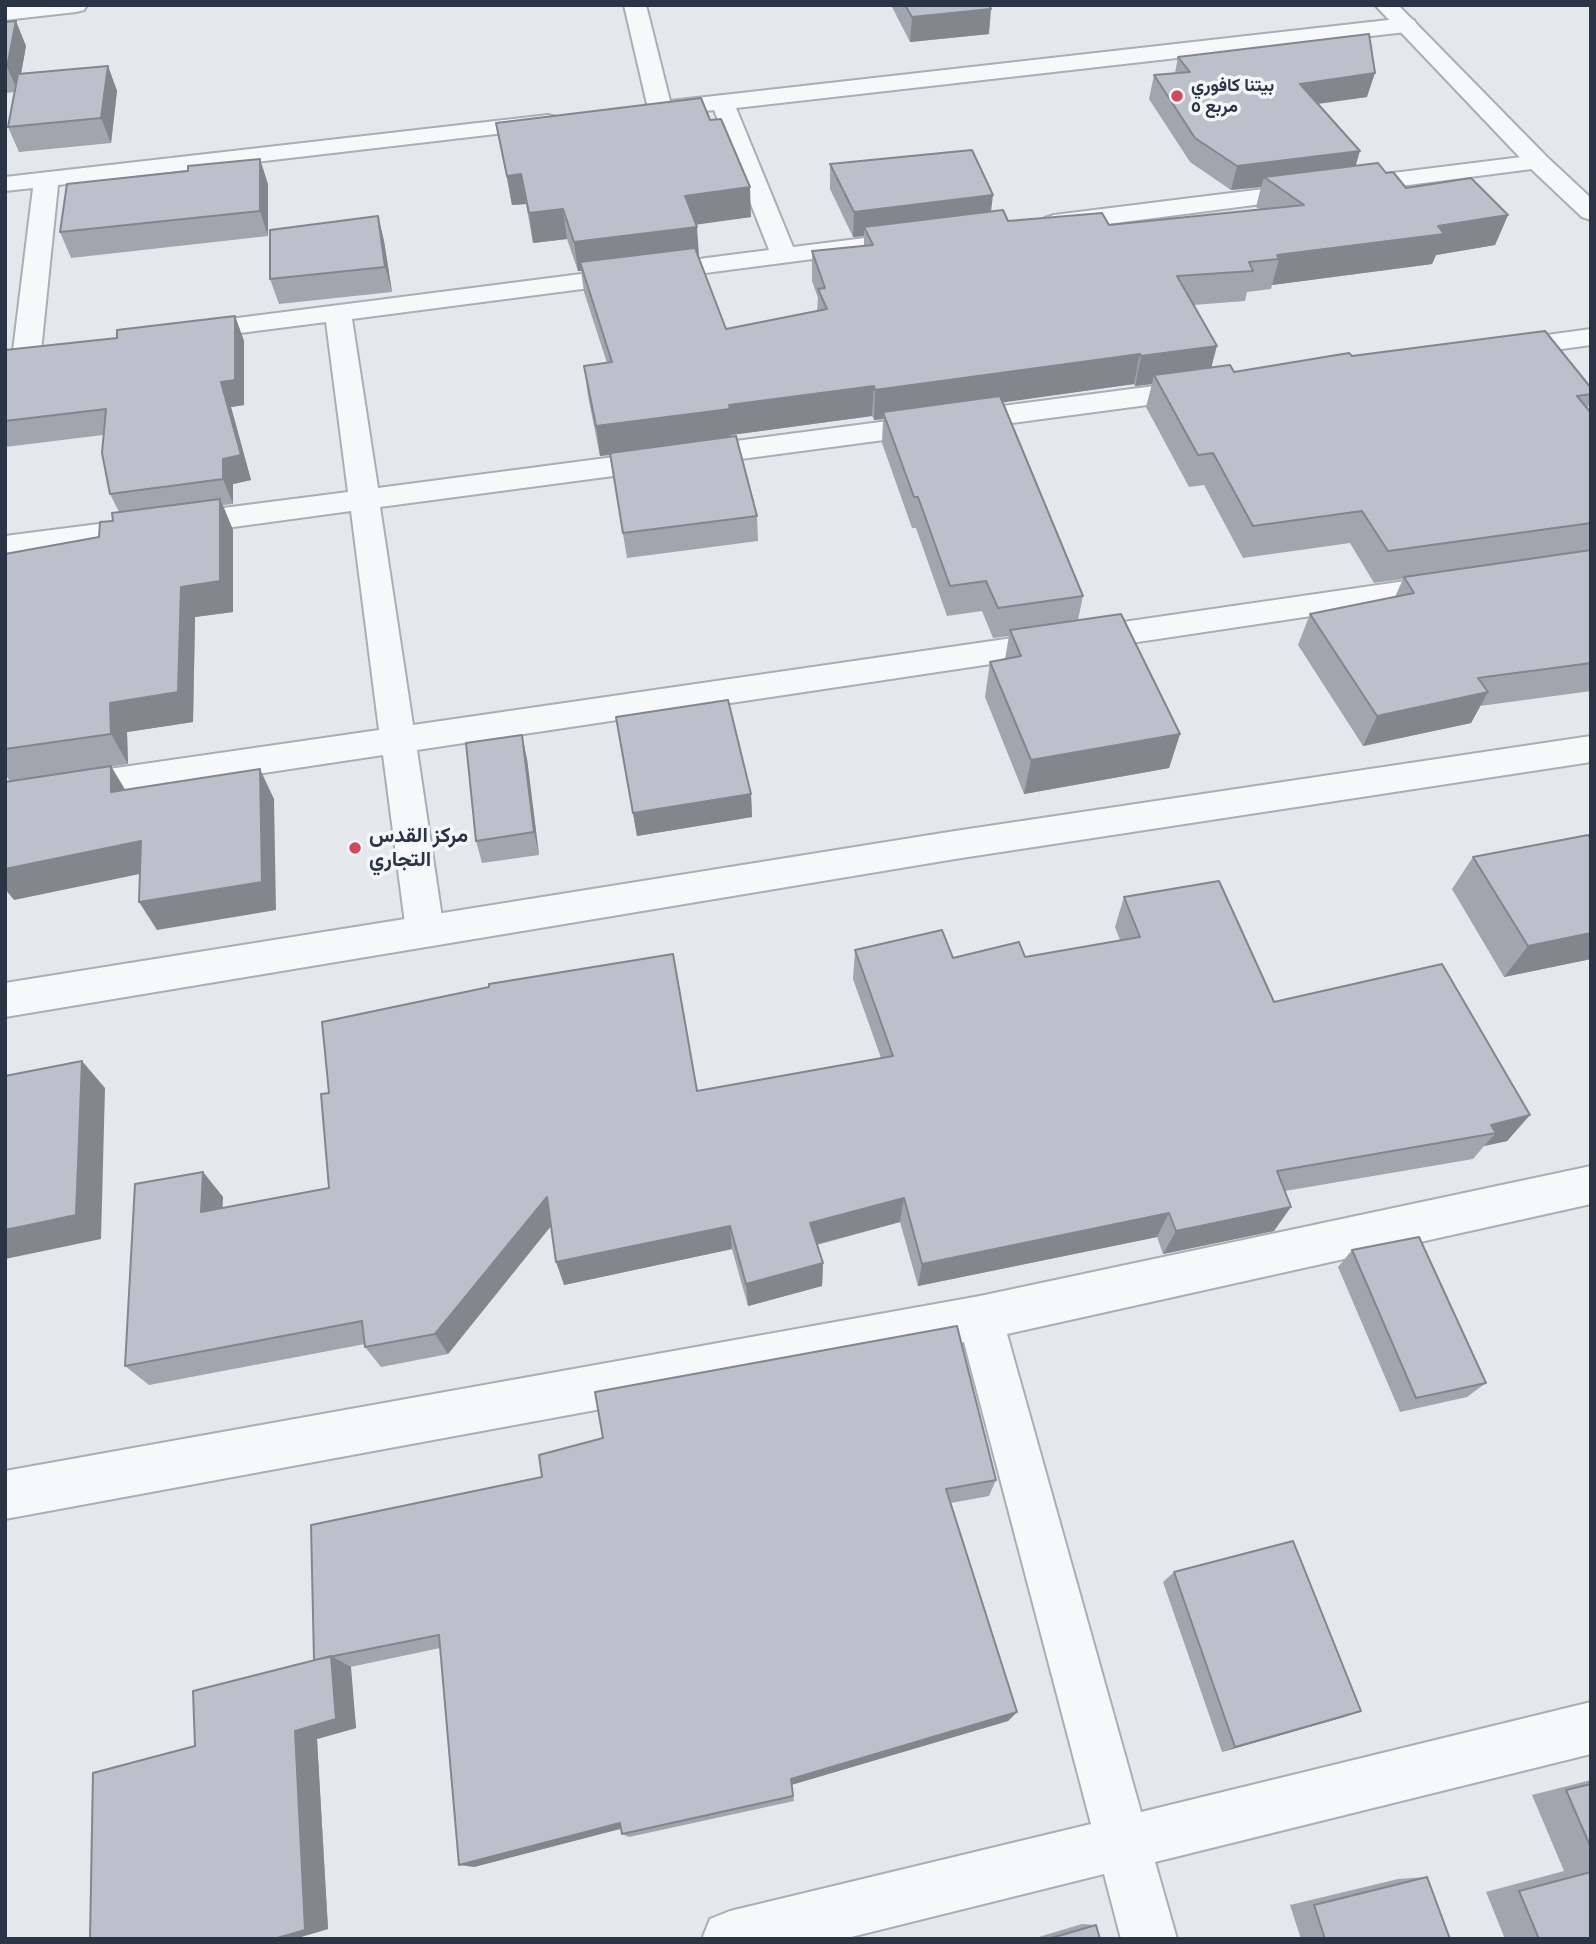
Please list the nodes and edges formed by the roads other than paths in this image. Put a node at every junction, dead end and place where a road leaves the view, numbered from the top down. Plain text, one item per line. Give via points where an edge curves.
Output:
1 (76, 5) edge
2 (635, 5) edge
3 (1386, 5) edge
4 (5, 13) edge
5 (1406, 24) junction
6 (722, 102) junction
7 (660, 109) junction
8 (635, 112) edge
9 (571, 120) edge
10 (1538, 162) junction
11 (46, 180) junction
12 (5, 184) edge
13 (1591, 212) edge
14 (1030, 226) edge
15 (893, 243) edge
16 (783, 256) junction
17 (338, 314) junction
18 (162, 335) edge
19 (1591, 337) edge
20 (54, 348) edge
21 (1482, 352) edge
22 (16, 353) edge
23 (1222, 386) edge
24 (365, 500) junction
25 (5, 547) edge
26 (1483, 581) edge
27 (398, 740) junction
28 (1591, 749) edge
29 (5, 798) edge
30 (425, 931) junction
31 (5, 1000) edge
32 (1591, 1185) edge
33 (980, 1318) junction
34 (5, 1495) edge
35 (1591, 1728) edge
36 (1123, 1842) junction
37 (730, 1939) edge
38 (1149, 1939) edge

1 - 4 street
2 - 7 street
3 - 5 street
5 - 6 street
5 - 10 street
6 - 7 street
6 - 16 street
7 - 8 street
9 - 11 street
10 - 13 street
10 - 14 street
11 - 12 street
11 - 22 street
15 - 16 street
16 - 17 street
17 - 18 street
17 - 24 street
19 - 21 street
20 - 22 street
23 - 24 street
24 - 25 street
24 - 27 street
26 - 27 street
27 - 29 street
27 - 30 street
28 - 30 street
30 - 31 street
32 - 33 street
33 - 34 street
33 - 36 street
35 - 36 street
36 - 37 street
36 - 38 street

